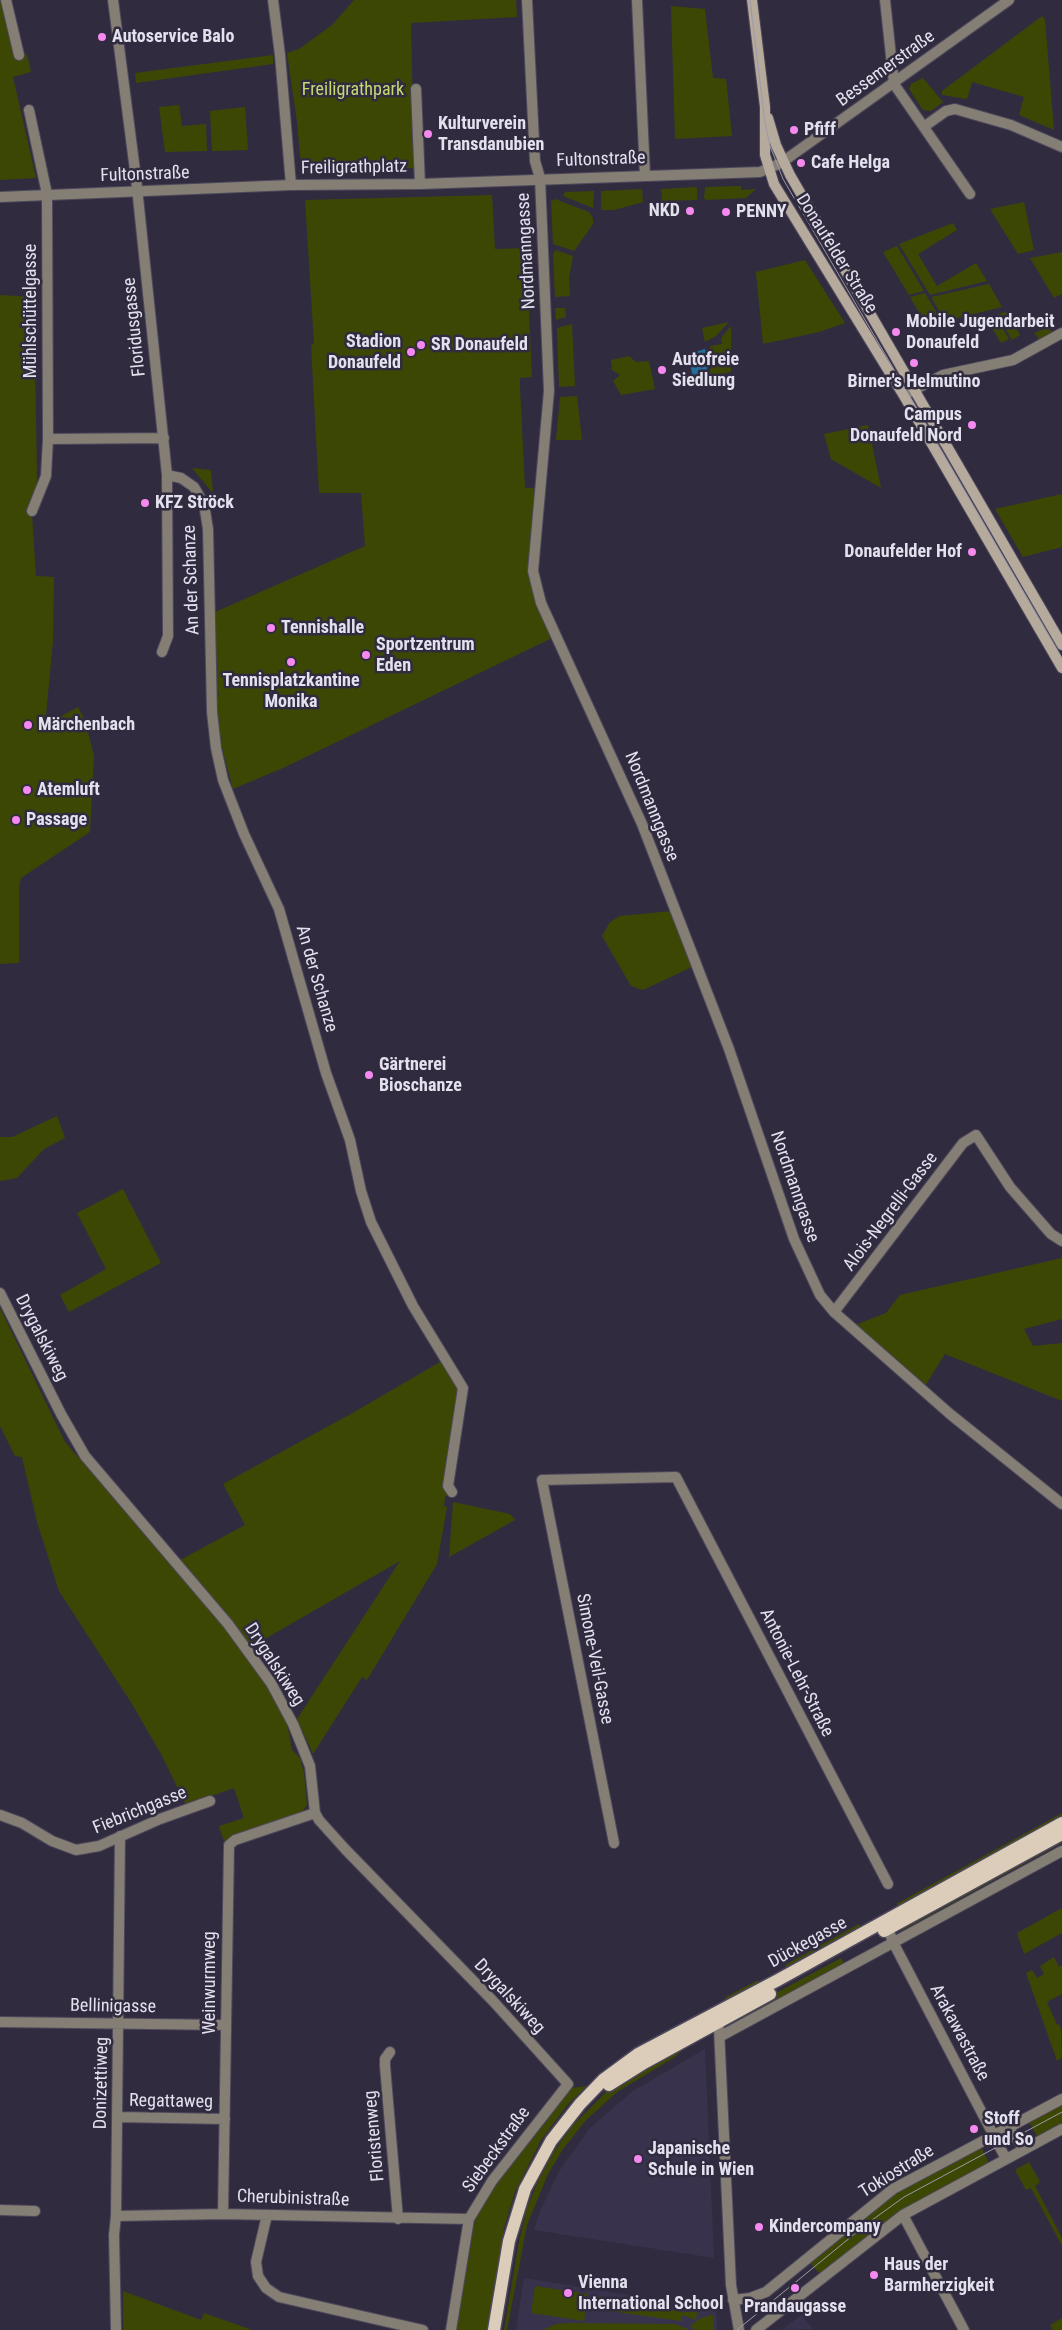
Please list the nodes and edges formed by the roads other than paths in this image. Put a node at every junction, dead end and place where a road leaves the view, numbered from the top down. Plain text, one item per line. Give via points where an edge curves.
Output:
1 (6, 0) edge
2 (113, 0) edge
3 (273, 0) edge
4 (527, 0) edge
5 (637, 0) edge
6 (752, 0) edge
7 (885, 0) edge
8 (1009, 0) edge
9 (996, 5) edge
10 (19, 55) dead end
11 (894, 84) junction
12 (416, 89) dead end
13 (765, 108) junction
14 (29, 110) dead end
15 (925, 126) junction
16 (1062, 147) edge
17 (782, 162) junction
18 (768, 169) junction
19 (644, 175) junction
20 (540, 178) junction
21 (420, 184) junction
22 (290, 185) junction
23 (136, 192) junction
24 (47, 194) junction
25 (970, 194) dead end
26 (0, 197) edge
27 (1062, 333) edge
28 (913, 390) junction
29 (904, 396) junction
30 (164, 438) junction
31 (48, 439) junction
32 (167, 475) junction
33 (32, 510) dead end
34 (1062, 646) edge
35 (162, 652) dead end
36 (1062, 668) edge
37 (1062, 1241) edge
38 (0, 1293) edge
39 (834, 1312) junction
40 (542, 1480) joint
41 (452, 1492) dead end
42 (1062, 1504) edge
43 (210, 1801) dead end
44 (315, 1813) junction
45 (0, 1815) edge
46 (1062, 1823) edge
47 (1062, 1834) edge
48 (120, 1836) junction
49 (614, 1843) dead end
50 (1062, 1851) edge
51 (888, 1884) dead end
52 (886, 1925) junction
53 (894, 1944) junction
54 (716, 2019) junction
55 (0, 2022) edge
56 (119, 2024) junction
57 (226, 2025) junction
58 (721, 2036) junction
59 (390, 2052) dead end
60 (568, 2084) joint
61 (1062, 2099) edge
62 (581, 2106) junction
63 (118, 2117) junction
64 (224, 2119) junction
65 (1008, 2127) junction
66 (1062, 2129) edge
67 (994, 2134) junction
68 (1024, 2149) junction
69 (1006, 2159) junction
70 (0, 2210) edge
71 (35, 2211) dead end
72 (223, 2214) junction
73 (267, 2215) junction
74 (903, 2215) junction
75 (116, 2216) junction
76 (398, 2219) junction
77 (469, 2219) junction
78 (733, 2300) junction
79 (116, 2330) edge
80 (423, 2330) edge
81 (451, 2330) edge
82 (494, 2330) edge
83 (501, 2330) edge
84 (739, 2330) edge
85 (756, 2330) edge
86 (964, 2330) edge

1 - 10 street
2 - 23 street, Floridusgasse
3 - 22 street, Freiligrathplatz via 281,59
4 - 20 street, Nordmanngasse via 534,161
5 - 19 street
6 - 13 main road, Donaufelder Straße
7 - 11 street
8 - 9 street, Bessemerstraße
9 - 11 street, Bessemerstraße
11 - 15 street
11 - 17 street, Bessemerstraße
12 - 21 street, Freiligrathplatz
13 - 17 main road, Donaufelder Straße
13 - 18 main road, Donaufelder Straße
14 - 24 street, Mühlschüttelgasse
15 - 16 street via 946,111 955,109 1011,125
15 - 25 street
17 - 18 street, Fultonstraße
17 - 28 main road, Donaufelder Straße
18 - 19 street, Fultonstraße via 760,172
18 - 29 main road, Donaufelder Straße via 806,239
19 - 20 street, Fultonstraße
20 - 21 street, Fultonstraße
20 - 39 street, Nordmanngasse via 549,391 533,571 535,584 548,621 642,824 729,1049 802,1259 820,1294
21 - 22 street, Freiligrathplatz
22 - 23 street, Fultonstraße
23 - 24 street, Fultonstraße
23 - 30 street, Floridusgasse
24 - 26 street, Fultonstraße
24 - 31 street, Mühlschüttelgasse
27 - 28 street via 1013,360 943,375
28 - 29 street
28 - 34 main road, Donaufelder Straße
29 - 36 main road, Donaufelder Straße
30 - 31 street
30 - 32 street, Floridusgasse
31 - 33 street, Mühlschüttelgasse via 46,476
32 - 35 street, Floridusgasse via 168,636
32 - 41 street, An der Schanze via 181,478 194,487 204,504 208,529 212,712 223,780 278,909 324,1065 350,1140 371,1222 413,1306 463,1388 448,1486
37 - 39 street, Alois-Negrelli-Gasse via 1051,1234 1010,1187 976,1136 963,1143
38 - 44 street, Drygalskiweg via 85,1456 228,1624 271,1683 310,1766
39 - 42 street, Nordmanngasse via 950,1414
40 - 49 street, Simone-Veil-Gasse
40 - 51 street, Antonie-Lehr-Straße via 676,1477
43 - 48 street, Fiebrichgasse
44 - 57 street, Weinwurmweg via 235,1840 229,1845
44 - 60 street, Drygalskiweg via 346,1850 493,2001
45 - 48 street, Fiebrichgasse via 76,1850 99,1846
46 - 52 main road, Dückegasse
47 - 52 main road, Dückegasse
48 - 56 street, Donizettiweg
50 - 53 street
52 - 53 street, Arakawastraße
52 - 54 main road, Dückegasse
53 - 58 street
53 - 67 street, Arakawastraße
54 - 58 street
54 - 62 main road, Dückegasse via 638,2054 604,2079
55 - 56 street, Bellinigasse
56 - 57 street, Bellinigasse
56 - 63 street, Donizettiweg
57 - 64 street, Weinwurmweg
58 - 78 street via 722,2138
59 - 76 street, Floristenweg via 385,2066
60 - 77 street, Siebeckstraße via 492,2181
61 - 65 street, Tokiostraße
62 - 82 main road via 551,2141 525,2189 509,2241
62 - 83 main road via 530,2192 515,2241
63 - 64 street, Regattaweg
63 - 75 street, Donizettiweg
64 - 72 street, Weinwurmweg
65 - 67 street, Tokiostraße
65 - 68 street
66 - 68 street
67 - 69 street, Arakawastraße
67 - 78 street, Tokiostraße via 893,2189 762,2294
68 - 69 street
69 - 74 street
70 - 71 street
72 - 73 street, Cherubinistraße
72 - 75 street, Cherubinistraße
73 - 76 street, Cherubinistraße
73 - 80 street via 256,2262 258,2276 266,2288 279,2297
74 - 85 street
74 - 86 street
75 - 79 street, Donizettiweg
76 - 77 street, Cherubinistraße
77 - 81 street, Siebeckstraße
78 - 84 street

